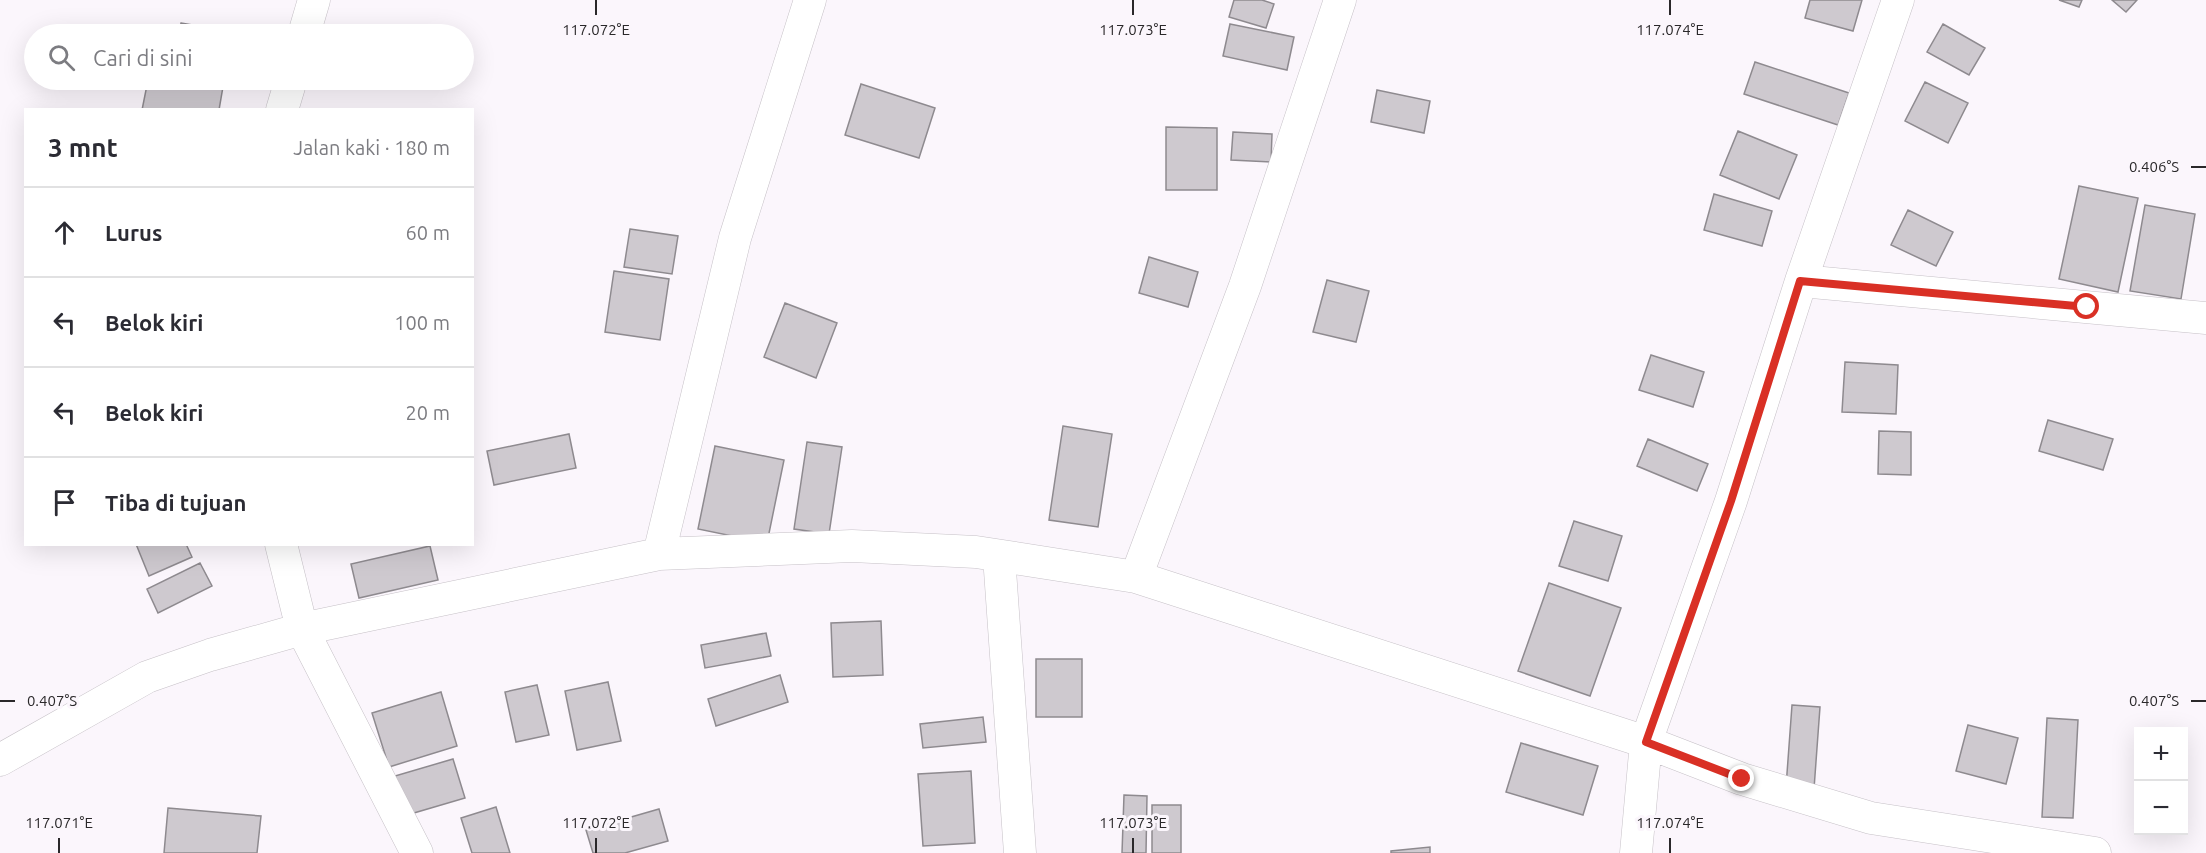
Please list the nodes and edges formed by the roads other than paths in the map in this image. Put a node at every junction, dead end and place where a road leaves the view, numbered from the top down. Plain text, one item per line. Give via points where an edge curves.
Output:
1 (314, 0) edge
2 (810, 0) edge
3 (1340, 0) edge
4 (1898, 0) edge
5 (307, 24) edge
6 (288, 90) edge
7 (283, 108) edge
8 (1800, 281) junction
9 (2206, 318) edge
10 (282, 546) edge
11 (659, 554) junction
12 (999, 556) junction
13 (1136, 577) junction
14 (303, 629) junction
15 (1646, 742) junction
16 (0, 760) edge
17 (417, 853) edge
18 (1020, 853) edge
19 (1636, 853) edge
20 (2095, 853) edge

1 - 5 street
2 - 11 street via 735,238
3 - 13 street via 1245,286
4 - 8 street
6 - 7 street
8 - 9 street
8 - 15 street via 1731,501
10 - 14 street
11 - 12 street via 852,546
11 - 14 street
12 - 13 street
12 - 18 street
13 - 15 street
14 - 16 street via 210,654 147,677
14 - 17 street
15 - 19 street
15 - 20 street via 1742,779 1871,818

